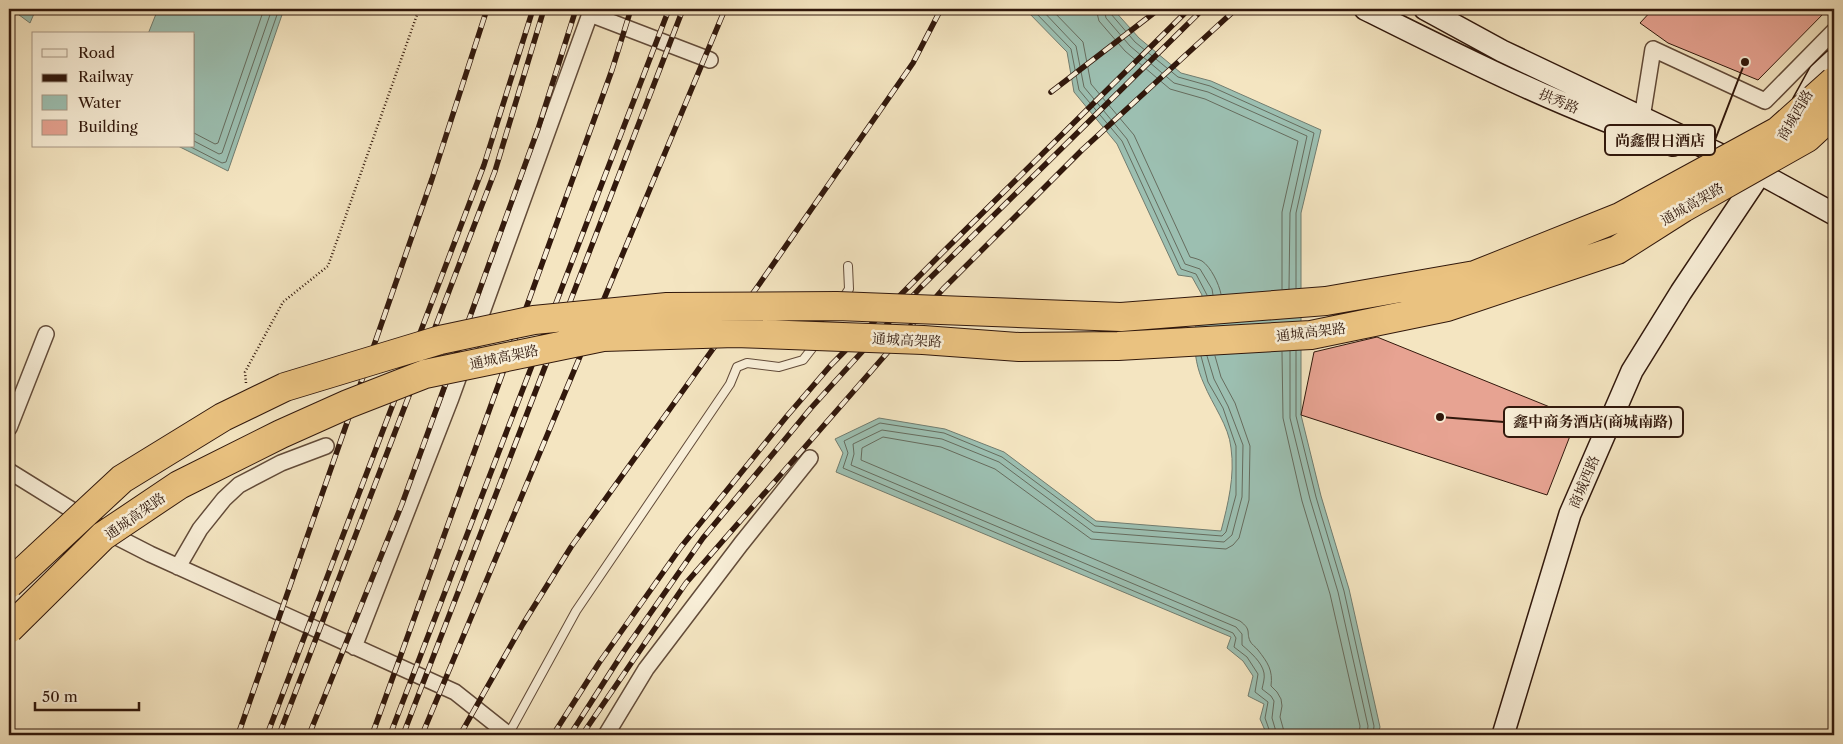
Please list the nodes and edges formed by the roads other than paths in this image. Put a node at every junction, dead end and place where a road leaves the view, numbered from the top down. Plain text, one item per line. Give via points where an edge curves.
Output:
1 (1365, 9) edge
2 (1425, 9) edge
3 (1834, 31) edge
4 (710, 60) dead end
5 (1834, 60) edge
6 (1834, 81) edge
7 (1834, 113) edge
8 (1642, 118) junction
9 (1834, 126) edge
10 (1761, 174) junction
11 (1834, 214) edge
12 (848, 266) dead end
13 (835, 312) dead end
14 (826, 328) dead end
15 (46, 334) dead end
16 (9, 428) edge
17 (326, 446) dead end
18 (810, 458) dead end
19 (9, 472) edge
20 (178, 567) junction
21 (9, 584) edge
22 (9, 629) edge
23 (354, 647) junction
24 (509, 735) edge
25 (606, 735) edge
26 (1503, 735) edge

1 - 10 main road, 拱秀路 via 1504,78 1642,135
2 - 8 main road, 拱秀路 via 1502,51
3 - 8 street via 1765,101 1653,49
4 - 23 street via 590,14 451,398
5 - 10 main road, 商城西路 via 1820,74
6 - 21 highway, 通城高架路, bridge via 1778,131 1620,218 1475,275 1326,300 1121,317 837,306 667,307 534,320 440,340 285,387 224,417 122,480
7 - 22 highway, 通城高架路, bridge via 1807,138 1683,208 1617,250 1448,307 1311,335 1118,346 1019,347 735,333 603,337 425,374 281,434 179,485 103,536
8 - 10 main road, 拱秀路
9 - 10 main road, 商城西路
10 - 11 main road, 拱秀路
10 - 26 main road, 商城西路 via 1632,371 1570,514
12 - 13 lane via 849,289
14 - 24 lane via 803,360 779,367 747,362 737,367 730,384 576,610
15 - 16 street
17 - 20 street via 281,463 239,485 200,529
18 - 25 street via 646,669
19 - 20 street via 109,533
20 - 23 street
23 - 24 street via 455,692

